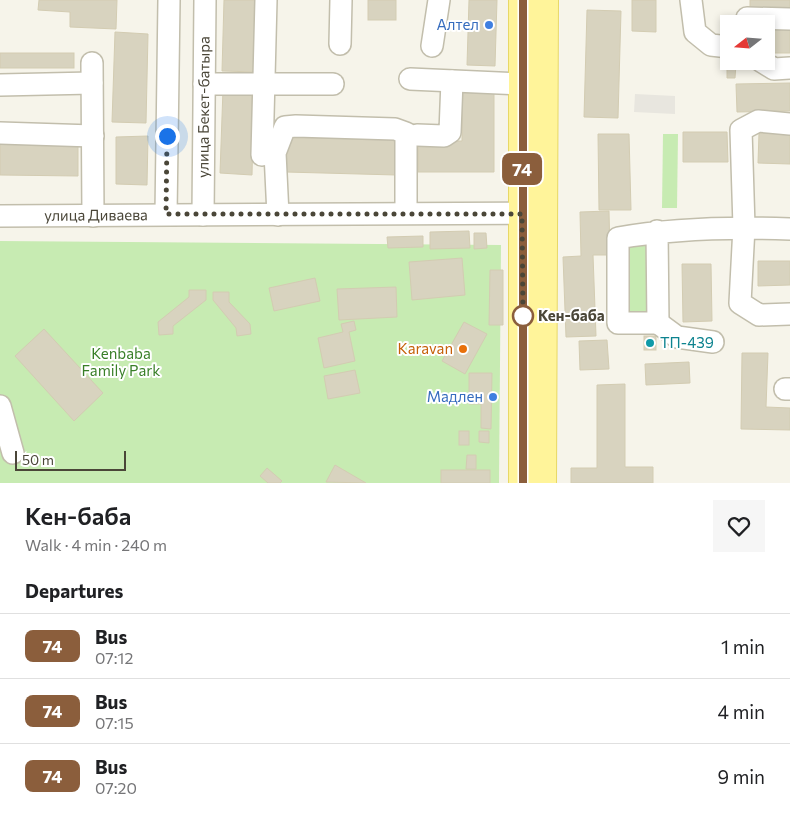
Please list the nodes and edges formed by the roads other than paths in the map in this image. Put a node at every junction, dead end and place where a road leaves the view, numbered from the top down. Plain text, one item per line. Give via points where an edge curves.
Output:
1 (169, 0) edge
2 (205, 0) edge
3 (266, 0) edge
4 (340, 0) edge
5 (439, 0) edge
6 (523, 0) edge
7 (544, 0) edge
8 (691, 0) edge
9 (775, 19) edge
10 (790, 19) edge
11 (340, 44) dead end
12 (432, 46) dead end
13 (720, 46) edge
14 (790, 68) edge
15 (775, 69) edge
16 (410, 79) dead end
17 (452, 81) junction
18 (0, 84) edge
19 (204, 84) junction
20 (266, 84) junction
21 (333, 84) dead end
22 (523, 84) junction
23 (790, 124) edge
24 (0, 133) edge
25 (417, 135) dead end
26 (93, 136) junction
27 (262, 155) dead end
28 (406, 213) junction
29 (532, 213) junction
30 (166, 214) junction
31 (278, 214) junction
32 (0, 216) edge
33 (93, 216) junction
34 (203, 216) junction
35 (744, 228) junction
36 (790, 229) edge
37 (657, 231) junction
38 (790, 314) edge
39 (658, 323) junction
40 (713, 342) dead end
41 (0, 406) edge
42 (12, 453) dead end
43 (523, 483) edge
44 (542, 483) edge

1 - 30 street
2 - 19 street, улица Бекет-батыра
3 - 20 street
4 - 11 street
5 - 12 street
6 - 22 main road
7 - 29 main road
8 - 13 street via 695,32 711,45
9 - 10 street
14 - 15 street
16 - 17 street
17 - 22 street
17 - 25 street via 450,132 444,136
18 - 26 street via 92,73
19 - 20 street
19 - 34 street, улица Бекет-батыра
20 - 21 street
20 - 27 street
22 - 29 main road
23 - 35 street via 758,121 741,130
24 - 26 street
26 - 33 street
28 - 29 street, улица Диваева
28 - 31 street, улица Диваева
28 - 31 street via 406,133 395,129 296,126 285,127 275,153
29 - 43 main road
29 - 44 main road
30 - 33 street, улица Диваева
30 - 34 street, улица Диваева
31 - 34 street, улица Диваева
32 - 33 street, улица Диваева
35 - 36 street
35 - 37 street
35 - 38 street via 740,303 759,315
37 - 39 street
37 - 39 street via 618,238 618,323
39 - 40 street via 677,337
41 - 42 street

